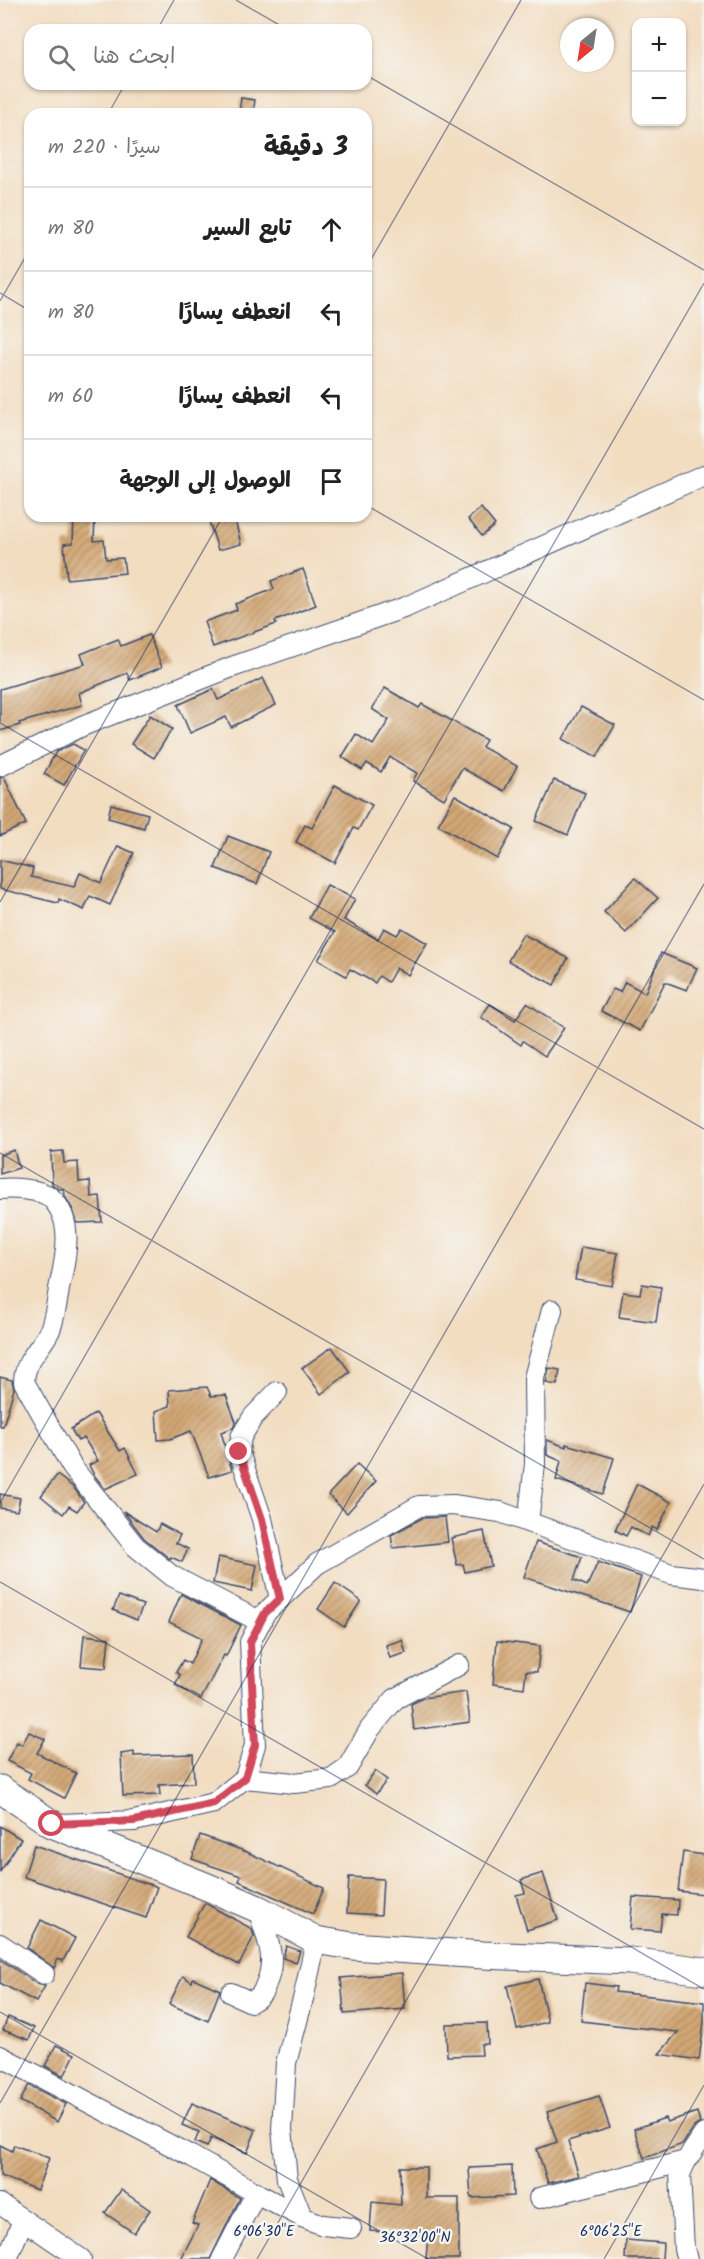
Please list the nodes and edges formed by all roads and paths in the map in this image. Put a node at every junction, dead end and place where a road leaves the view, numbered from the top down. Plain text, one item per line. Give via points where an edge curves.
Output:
1 (704, 475) edge
2 (0, 766) edge
3 (0, 1189) edge
4 (552, 1310) dead end
5 (277, 1392) dead end
6 (528, 1522) junction
7 (704, 1578) edge
8 (280, 1599) junction
9 (261, 1622) junction
10 (459, 1665) dead end
11 (245, 1778) junction
12 (0, 1790) edge
13 (52, 1824) junction
14 (258, 1910) junction
15 (316, 1940) junction
16 (0, 1944) edge
17 (703, 1970) edge
18 (44, 1974) dead end
19 (231, 1993) dead end
20 (0, 2056) edge
21 (704, 2134) edge
22 (686, 2161) junction
23 (256, 2193) junction
24 (539, 2198) dead end
25 (0, 2204) edge
26 (302, 2217) junction
27 (23, 2220) junction
28 (351, 2228) dead end
29 (7, 2259) edge
30 (81, 2259) edge
31 (222, 2259) edge
32 (687, 2259) edge

1 - 2 street via 406,607 82,726
3 - 9 street via 31,1190 49,1196 62,1215 68,1246 55,1311 49,1331 24,1371 24,1382 72,1467 135,1546 172,1576
4 - 6 street via 534,1378 535,1464
5 - 8 street via 253,1417 241,1437 239,1452 262,1519
6 - 7 street via 671,1574
6 - 8 street via 481,1509 419,1506 317,1564
8 - 9 street
9 - 11 street via 250,1642 255,1745
10 - 11 street via 395,1699 370,1729 348,1767 331,1779 294,1783
11 - 13 street via 214,1803 134,1821
12 - 13 main road
13 - 14 main road
14 - 15 main road
14 - 19 street via 273,1955 272,1971 259,1998 251,2001
15 - 17 main road via 483,1955 630,1961
15 - 26 street via 286,2063 282,2129 287,2179
16 - 18 street
20 - 23 street
21 - 22 street
22 - 24 street
22 - 32 street via 680,2174
23 - 26 street
23 - 31 street
25 - 27 street
26 - 28 street via 323,2225
27 - 29 street
27 - 30 street

